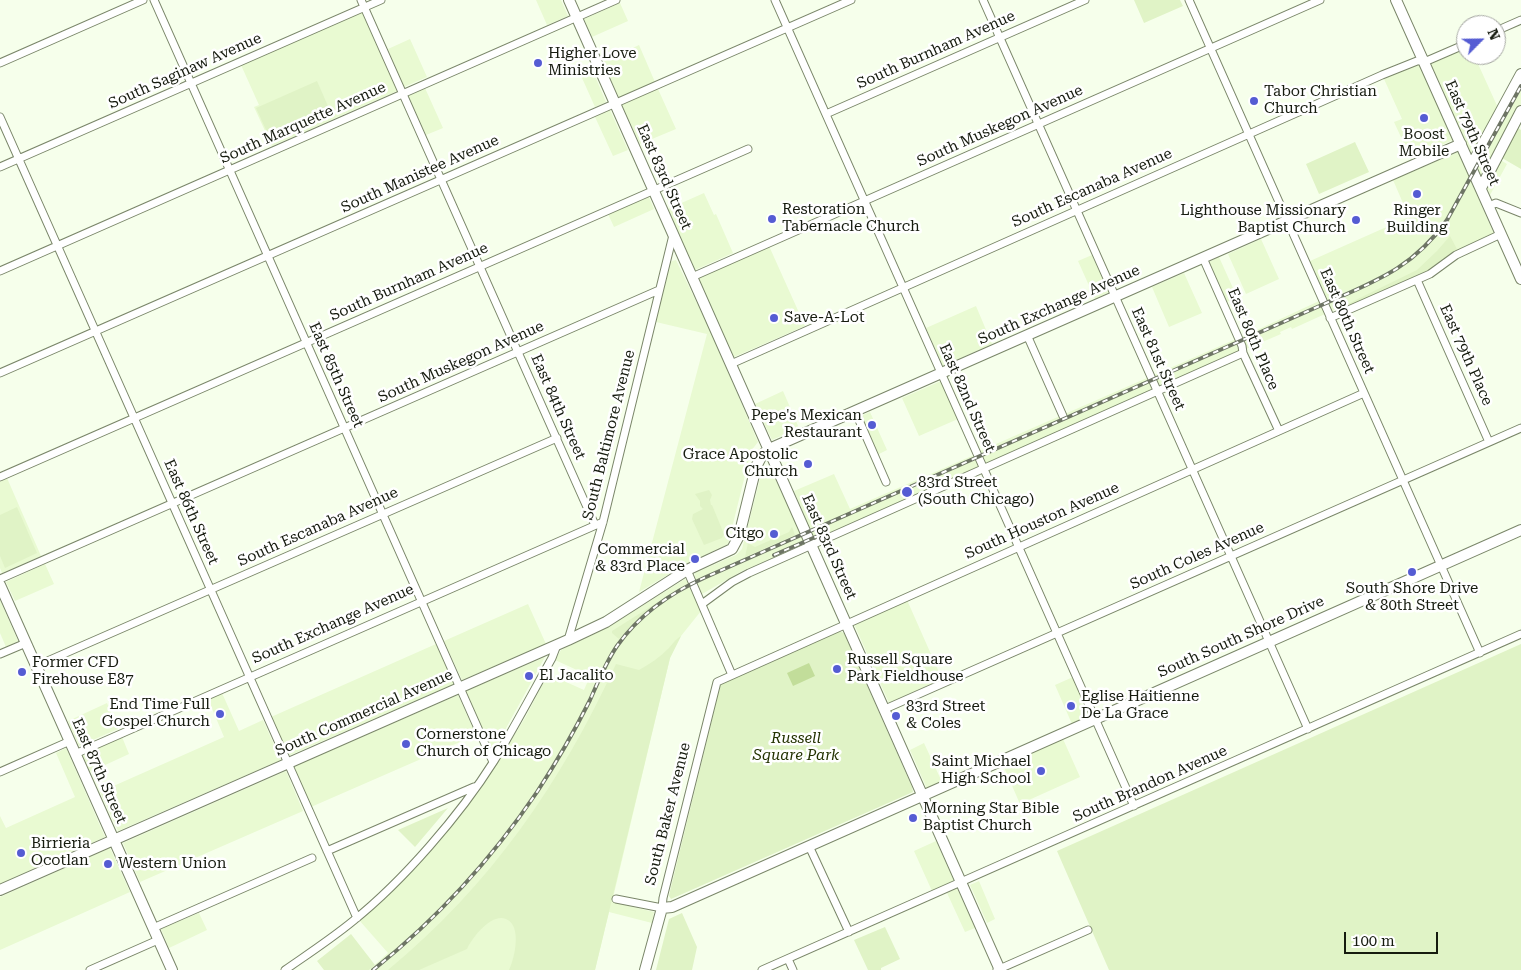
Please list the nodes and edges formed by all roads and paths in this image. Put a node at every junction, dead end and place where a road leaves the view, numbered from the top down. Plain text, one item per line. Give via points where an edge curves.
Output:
1 (143, 0) edge
2 (154, 0) edge
3 (381, 0) edge
4 (569, 0) edge
5 (616, 0) edge
6 (775, 0) edge
7 (850, 0) edge
8 (983, 0) edge
9 (1085, 0) edge
10 (1189, 0) edge
11 (1320, 0) edge
12 (1396, 0) edge
13 (363, 4) edge
14 (577, 18) junction
15 (1521, 20) edge
16 (1506, 27) edge
17 (787, 28) junction
18 (1000, 38) junction
19 (1210, 48) junction
20 (1456, 48) edge
21 (1423, 60) junction
22 (0, 62) edge
23 (1521, 74) edge
24 (191, 83) junction
25 (403, 94) junction
26 (615, 104) junction
27 (1521, 111) edge
28 (826, 114) junction
29 (0, 117) edge
30 (1518, 122) edge
31 (1038, 124) junction
32 (1249, 135) junction
33 (1461, 144) junction
34 (748, 149) dead end
35 (19, 159) junction
36 (1470, 166) junction
37 (0, 167) edge
38 (230, 170) junction
39 (442, 180) junction
40 (1481, 188) junction
41 (653, 190) junction
42 (864, 201) junction
43 (1488, 206) junction
44 (1076, 210) junction
45 (1521, 213) edge
46 (1287, 221) junction
47 (673, 234) junction
48 (1501, 234) junction
49 (57, 246) junction
50 (268, 256) junction
51 (1203, 258) junction
52 (480, 266) junction
53 (0, 271) edge
54 (692, 277) junction
55 (1521, 279) edge
56 (1417, 280) junction
57 (903, 288) junction
58 (659, 290) junction
59 (1115, 297) junction
60 (1330, 318) junction
61 (95, 331) junction
62 (1027, 336) junction
63 (306, 342) junction
64 (518, 352) junction
65 (1243, 353) junction
66 (731, 364) junction
67 (0, 373) edge
68 (941, 373) junction
69 (1157, 392) junction
70 (1364, 393) junction
71 (855, 411) junction
72 (1063, 416) dead end
73 (134, 418) junction
74 (344, 428) junction
75 (1521, 428) edge
76 (1279, 431) junction
77 (557, 438) junction
78 (1490, 442) junction
79 (769, 449) junction
80 (984, 469) junction
81 (1192, 470) junction
82 (0, 477) edge
83 (1403, 480) junction
84 (886, 482) dead end
85 (172, 504) junction
86 (383, 514) junction
87 (599, 523) junction
88 (1521, 530) edge
89 (812, 545) junction
90 (1018, 547) junction
91 (1231, 556) junction
92 (1441, 565) junction
93 (687, 570) junction
94 (0, 579) edge
95 (0, 585) edge
96 (211, 590) junction
97 (422, 601) junction
98 (702, 604) junction
99 (847, 624) junction
100 (1056, 633) junction
101 (1521, 634) edge
102 (568, 640) junction
103 (1269, 641) junction
104 (26, 642) junction
105 (557, 645) junction
106 (1480, 653) junction
107 (0, 654) edge
108 (36, 666) junction
109 (732, 675) junction
110 (250, 677) junction
111 (460, 688) junction
112 (885, 709) junction
113 (1095, 719) junction
114 (1308, 729) junction
115 (70, 741) junction
116 (75, 754) junction
117 (493, 762) junction
118 (288, 763) junction
119 (0, 772) edge
120 (476, 786) junction
121 (923, 795) junction
122 (1134, 806) junction
123 (114, 840) junction
124 (809, 846) junction
125 (327, 851) junction
126 (312, 858) dead end
127 (961, 883) junction
128 (0, 890) edge
129 (616, 899) dead end
130 (662, 908) junction
131 (356, 919) junction
132 (153, 928) junction
133 (1088, 930) dead end
134 (848, 932) junction
135 (158, 940) junction
136 (788, 959) junction
137 (90, 970) edge
138 (172, 970) edge
139 (285, 970) edge
140 (645, 970) edge
141 (762, 970) edge
142 (793, 970) edge
143 (999, 970) edge

1 - 22 street
2 - 24 street, East 85th Street
3 - 13 street, South Saginaw Avenue
4 - 14 street, East 83rd Street
5 - 14 street, South Marquette Avenue
6 - 17 street, East 82nd Street
7 - 17 street, South Manistee Avenue
8 - 18 street, East 81st Street
9 - 18 street, South Burnham Avenue
10 - 19 street, East 80th Street
11 - 19 street, South Muskegon Avenue
12 - 21 street, East 79th Street
13 - 24 street, South Saginaw Avenue
13 - 25 street, East 84th Street
14 - 25 street, South Marquette Avenue
14 - 26 street, East 83rd Street
15 - 16 street
17 - 26 street, South Manistee Avenue
17 - 28 street, East 82nd Street
18 - 28 street, South Burnham Avenue
18 - 31 street, East 81st Street
19 - 31 street, South Muskegon Avenue
19 - 32 street, East 80th Street
20 - 21 street, South Escanaba Avenue
21 - 32 street, South Escanaba Avenue
21 - 33 street, East 79th Street
23 - 36 street
24 - 35 street, South Saginaw Avenue
24 - 38 street, East 85th Street
25 - 38 street, South Marquette Avenue
25 - 39 street, East 84th Street
26 - 39 street, South Manistee Avenue
26 - 41 street, East 83rd Street
27 - 30 street
28 - 42 street, East 82nd Street
29 - 35 street, East 86th Street
30 - 40 street
31 - 42 street, South Muskegon Avenue
31 - 44 street, East 81st Street
32 - 44 street, South Escanaba Avenue
32 - 46 street, East 80th Street
33 - 36 street, East 79th Street
33 - 46 street, South Exchange Avenue
34 - 41 street, South Burnham Avenue
35 - 37 street, South Saginaw Avenue
35 - 49 street, East 86th Street
36 - 40 street, East 79th Street
38 - 49 street, South Marquette Avenue
38 - 50 street, East 85th Street
39 - 50 street, South Manistee Avenue
39 - 52 street, East 84th Street
40 - 43 street, East 79th Street
41 - 47 street, East 83rd Street
41 - 52 street, South Burnham Avenue
42 - 54 street, South Muskegon Avenue
42 - 57 street, East 82nd Street
43 - 45 street via 1496,203
43 - 48 street, East 79th Street
44 - 57 street, South Escanaba Avenue
44 - 59 street, East 81st Street
46 - 51 street, South Exchange Avenue
46 - 60 street, East 80th Street
47 - 54 street, East 83rd Street
47 - 58 street, South Baltimore Avenue
48 - 55 street, East 79th Street
48 - 56 street via 1456,255
49 - 53 street, South Marquette Avenue
49 - 61 street, East 86th Street
50 - 61 street, South Manistee Avenue
50 - 63 street, East 85th Street
51 - 59 street, South Exchange Avenue
51 - 65 street, East 80th Place
52 - 63 street, South Burnham Avenue
52 - 64 street, East 84th Street
54 - 66 street, East 83rd Street
56 - 60 street
56 - 78 street, East 79th Place
57 - 66 street, South Escanaba Avenue
57 - 68 street, East 82nd Street
58 - 64 street, South Muskegon Avenue
58 - 87 street, South Baltimore Avenue
59 - 62 street, South Exchange Avenue
59 - 69 street, East 81st Street
60 - 70 street, East 80th Street
61 - 67 street, South Manistee Avenue
61 - 73 street, East 86th Street
62 - 68 street, South Exchange Avenue
62 - 72 street
63 - 73 street, South Burnham Avenue
63 - 74 street, East 85th Street
64 - 74 street, South Muskegon Avenue
64 - 77 street, East 84th Street
65 - 69 street
65 - 76 street, East 80th Place
66 - 79 street, East 83rd Street
68 - 71 street, South Exchange Avenue
68 - 80 street, East 82nd Street
69 - 80 street
69 - 81 street, East 81st Street
70 - 76 street, South Houston Avenue
70 - 83 street, East 80th Street
71 - 79 street, South Exchange Avenue
71 - 84 street
73 - 82 street, South Burnham Avenue
73 - 85 street, East 86th Street
74 - 85 street, South Muskegon Avenue
74 - 86 street, East 85th Street
75 - 78 street, South Coles Avenue
76 - 81 street, South Houston Avenue
77 - 86 street, South Escanaba Avenue
77 - 87 street, East 84th Street
78 - 83 street, South Coles Avenue
79 - 89 street, East 83rd Street
79 - 93 street, South Commercial Avenue via 756,467 739,536 732,549
80 - 89 street
80 - 90 street, East 82nd Street
81 - 90 street, South Houston Avenue
81 - 91 street, East 81st Street
83 - 91 street, South Coles Avenue
83 - 92 street, East 80th Street
85 - 94 street, South Muskegon Avenue
85 - 96 street, East 86th Street
86 - 96 street, South Escanaba Avenue
86 - 97 street, East 85th Street
87 - 97 street, South Exchange Avenue
87 - 102 street, South Baltimore Avenue
88 - 92 street, South South Shore Drive
89 - 98 street via 741,577
89 - 99 street, East 83rd Street
90 - 99 street, South Houston Avenue
90 - 100 street, East 82nd Street
91 - 100 street, South Coles Avenue
91 - 103 street, East 81st Street
92 - 103 street, South South Shore Drive
92 - 106 street, East 80th Street
93 - 98 street
93 - 102 street, South Commercial Avenue via 606,622
95 - 104 street, East 87th Street
96 - 108 street, South Escanaba Avenue
96 - 110 street, East 86th Street
97 - 110 street, South Exchange Avenue
97 - 111 street, East 85th Street
98 - 109 street
99 - 109 street, South Houston Avenue
99 - 112 street, East 83rd Street
100 - 112 street, South Coles Avenue
100 - 113 street, East 82nd Street
101 - 106 street, South Brandon Avenue
102 - 105 street, South Commercial Avenue
103 - 113 street, South South Shore Drive
103 - 114 street, East 81st Street
104 - 107 street
104 - 108 street, East 87th Street
105 - 111 street, South Commercial Avenue
105 - 117 street
106 - 114 street, South Brandon Avenue
108 - 115 street, East 87th Street
109 - 130 street, South Baker Avenue via 717,682
110 - 116 street, South Exchange Avenue
110 - 118 street, East 86th Street
111 - 117 street, East 85th Street
111 - 118 street, South Commercial Avenue
112 - 121 street, East 83rd Street
113 - 121 street, South South Shore Drive
113 - 122 street, East 82nd Street
114 - 122 street, South Brandon Avenue
115 - 116 street, East 87th Street
115 - 119 street
116 - 123 street, East 87th Street
117 - 120 street
118 - 123 street, South Commercial Avenue
118 - 125 street, East 86th Street
120 - 125 street
120 - 131 street via 417,858
121 - 124 street, South South Shore Drive
121 - 127 street, East 83rd Street
122 - 127 street, South Brandon Avenue
123 - 128 street, South Commercial Avenue
123 - 132 street, East 87th Street
124 - 130 street, South South Shore Drive via 672,907
124 - 134 street
125 - 131 street, East 86th Street
126 - 132 street
127 - 134 street, South Brandon Avenue
127 - 143 street, East 83rd Street
129 - 130 street
130 - 140 street, South Baker Avenue
131 - 139 street
132 - 135 street, East 87th Street
133 - 143 street
134 - 136 street, South Brandon Avenue
135 - 137 street
135 - 138 street, East 87th Street
136 - 141 street, South Brandon Avenue
136 - 142 street

